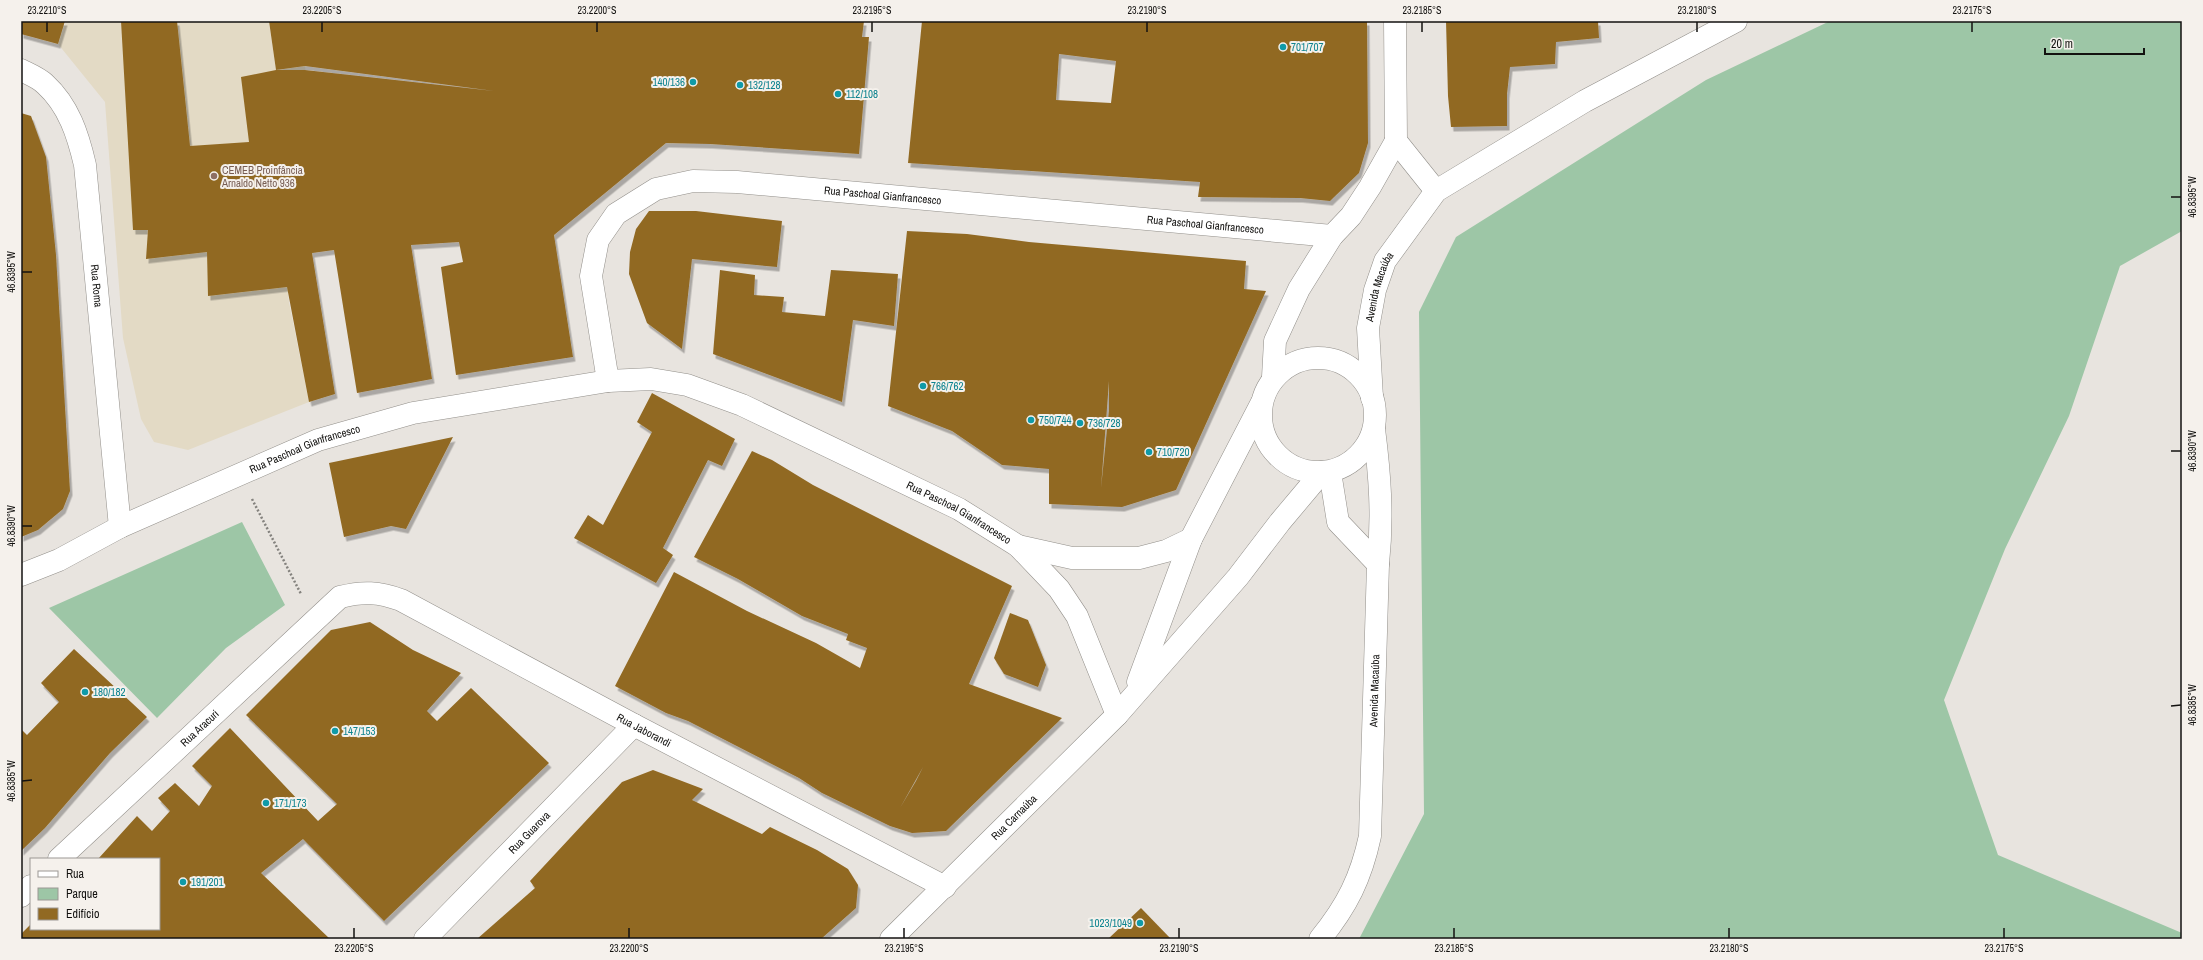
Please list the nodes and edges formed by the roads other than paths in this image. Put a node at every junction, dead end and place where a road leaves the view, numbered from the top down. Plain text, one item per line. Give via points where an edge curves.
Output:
1 (1396, 21) edge
2 (1736, 21) edge
3 (21, 70) edge
4 (1396, 141) junction
5 (1436, 191) junction
6 (1332, 236) junction
7 (1273, 377) junction
8 (608, 381) junction
9 (1372, 398) junction
10 (1261, 404) junction
11 (1374, 429) junction
12 (1326, 472) junction
13 (120, 527) junction
14 (1191, 539) junction
15 (1018, 546) junction
16 (1378, 564) junction
17 (21, 576) edge
18 (340, 597) joint
19 (1135, 693) junction
20 (1117, 715) junction
21 (634, 725) junction
22 (60, 858) edge
23 (30, 887) edge
24 (945, 887) junction
25 (21, 896) edge
26 (425, 939) edge
27 (891, 939) edge
28 (1320, 939) edge

1 - 4 street
2 - 5 street via 1585,101
3 - 13 street, Rua Roma via 44,83 62,102 78,134 85,165
4 - 5 street
4 - 6 street via 1351,216
5 - 9 street, Avenida Macaúba via 1385,261 1375,290 1368,328
6 - 7 street via 1299,289 1275,341
6 - 8 street, Rua Paschoal Gianfrancesco via 737,182 693,181 656,189 636,201 616,214 598,240 591,276
7 - 9 street via 1289,365 1309,358 1329,359 1348,366 1363,380
7 - 10 street
8 - 13 street, Rua Paschoal Gianfrancesco via 413,413 326,438
8 - 15 street, Rua Paschoal Gianfrancesco via 651,380 687,385 742,405 959,509
9 - 11 street
10 - 12 street via 1261,423 1278,456 1293,467
10 - 14 street
11 - 12 street via 1361,453 1347,465
11 - 16 street, Avenida Macaúba via 1382,502
12 - 16 street via 1338,522
12 - 19 street, Rua Carnaúba via 1280,522 1238,577
13 - 17 street, Rua Paschoal Gianfrancesco via 59,560
14 - 15 street via 1166,551 1139,558 1072,558
14 - 19 street
15 - 20 street via 1060,589 1078,616
16 - 28 street, Avenida Macaúba via 1370,836 1364,861 1350,897
18 - 21 street, Rua Jaborandi via 359,592 381,593 401,600
18 - 22 street, Rua Aracuri
19 - 20 street, Rua Carnaúba
20 - 24 street, Rua Carnaúba
21 - 24 street, Rua Jaborandi
21 - 26 street, Rua Guarova
23 - 25 street
24 - 27 street, Rua Carnaúba

